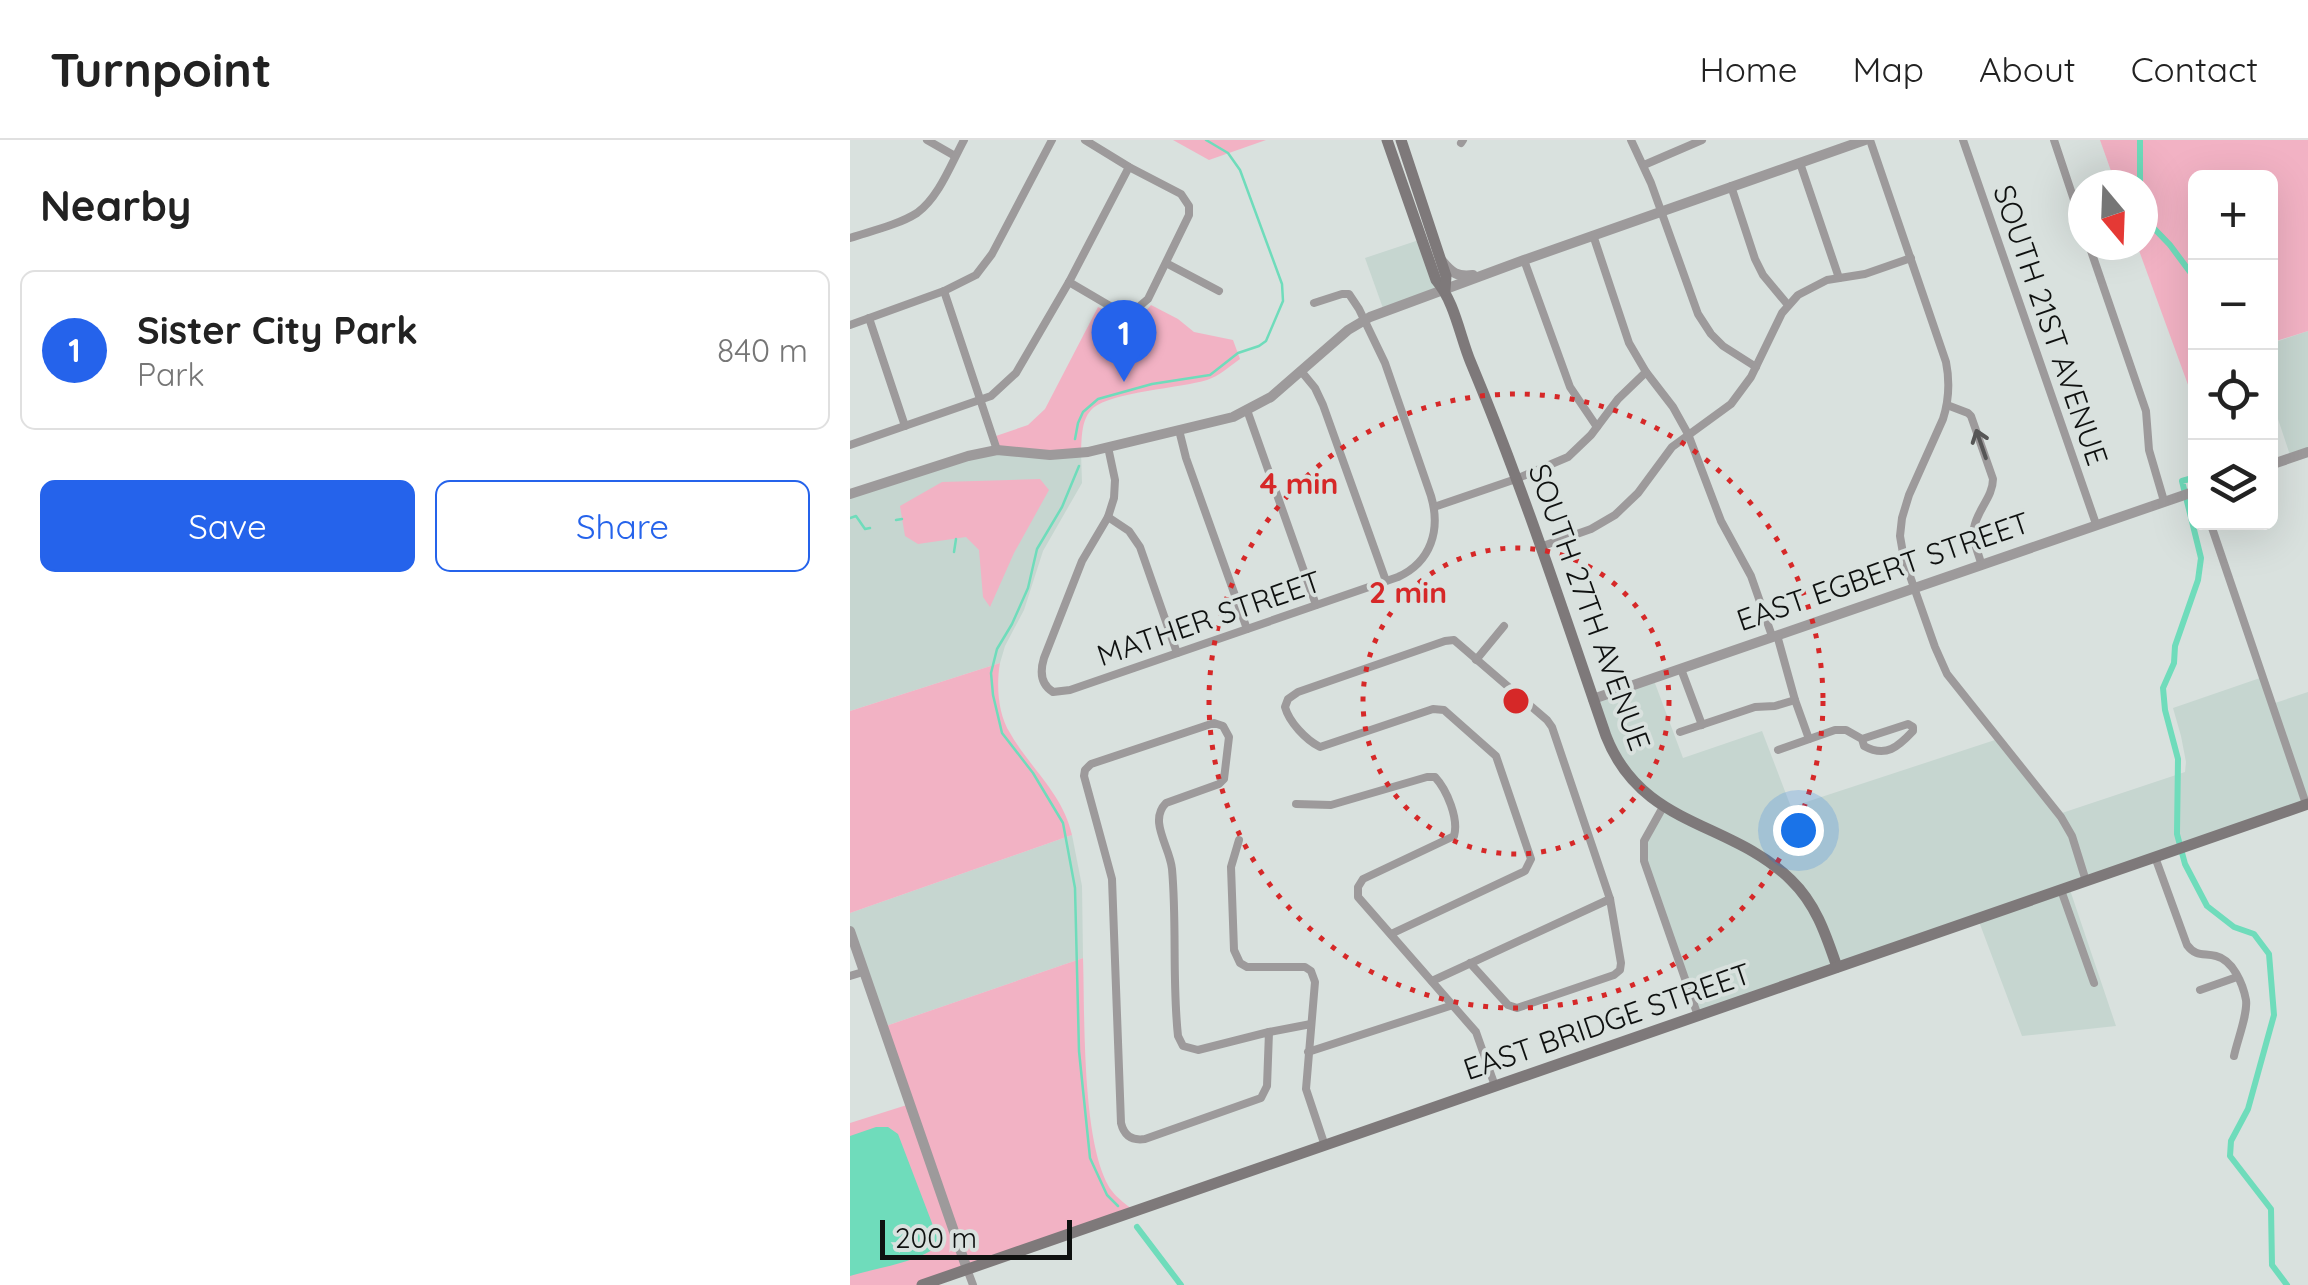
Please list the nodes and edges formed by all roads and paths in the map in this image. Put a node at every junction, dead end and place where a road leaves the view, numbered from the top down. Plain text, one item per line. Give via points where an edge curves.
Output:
1 (928, 140) edge
2 (964, 140) edge
3 (1052, 140) edge
4 (1086, 140) edge
5 (1387, 140) edge
6 (1401, 140) edge
7 (1631, 140) edge
8 (1702, 140) edge
9 (1867, 140) edge
10 (1963, 140) edge
11 (2054, 140) edge
12 (955, 156) junction
13 (1800, 162) junction
14 (1644, 165) junction
15 (1129, 167) junction
16 (2068, 182) edge
17 (1731, 186) junction
18 (1662, 211) junction
19 (1592, 235) junction
20 (850, 238) edge
21 (1911, 258) junction
22 (1441, 259) junction
23 (1524, 260) junction
24 (2094, 260) edge
25 (1166, 263) junction
26 (1489, 272) junction
27 (1839, 278) junction
28 (1068, 282) junction
29 (1445, 290) junction
30 (1219, 291) dead end
31 (944, 292) junction
32 (1314, 303) dead end
33 (1788, 305) junction
34 (868, 318) junction
35 (1363, 320) junction
36 (850, 324) edge
37 (1756, 366) junction
38 (1301, 371) junction
39 (1646, 372) junction
40 (980, 400) junction
41 (1947, 405) junction
42 (1247, 410) junction
43 (905, 426) junction
44 (1597, 426) junction
45 (1179, 430) junction
46 (1688, 434) junction
47 (850, 445) edge
48 (1108, 446) junction
49 (997, 450) junction
50 (2308, 452) edge
51 (2278, 462) edge
52 (1516, 479) junction
53 (850, 494) edge
54 (2188, 494) edge
55 (2164, 501) junction
56 (1434, 507) junction
57 (1108, 517) junction
58 (2096, 524) junction
59 (2213, 530) edge
60 (1540, 547) junction
61 (1981, 563) junction
62 (1386, 581) junction
63 (1914, 588) junction
64 (1316, 605) junction
65 (1504, 626) dead end
66 (1247, 629) junction
67 (1775, 636) junction
68 (1178, 653) junction
69 (1476, 660) junction
70 (1681, 669) junction
71 (1593, 699) junction
72 (1795, 700) junction
73 (1702, 725) junction
74 (1680, 732) dead end
75 (1809, 738) junction
76 (1862, 738) junction
77 (1778, 750) dead end
78 (1296, 804) dead end
79 (2307, 804) edge
80 (1663, 806) junction
81 (1239, 840) dead end
82 (2154, 857) junction
83 (2086, 881) junction
84 (2061, 890) junction
85 (1610, 899) junction
86 (850, 931) edge
87 (1391, 934) junction
88 (1470, 964) junction
89 (1838, 968) junction
90 (863, 972) junction
91 (850, 976) edge
92 (2237, 977) junction
93 (1432, 981) junction
94 (2094, 982) dead end
95 (2200, 990) dead end
96 (1453, 1006) junction
97 (1698, 1016) junction
98 (1311, 1024) junction
99 (1269, 1032) junction
100 (1308, 1052) junction
101 (2234, 1056) dead end
102 (1496, 1086) junction
103 (1325, 1146) junction
104 (967, 1269) junction
105 (922, 1285) edge
106 (973, 1285) edge

1 - 12 street
2 - 12 street
3 - 31 street via 982,269
4 - 15 street
5 - 29 main road, SOUTH 27TH AVENUE
6 - 22 main road, SOUTH 27TH AVENUE
7 - 14 street
8 - 14 street
9 - 13 street
9 - 21 street
10 - 58 street, SOUTH 21ST AVENUE
11 - 16 street
12 - 20 street via 918,212
13 - 17 street
13 - 27 street
14 - 18 street
15 - 25 street via 1181,194 1189,206
15 - 28 street
17 - 18 street
17 - 33 street via 1760,270
18 - 19 street
18 - 37 street via 1698,314 1722,346
19 - 23 street
19 - 39 street
21 - 27 street
21 - 41 street via 1946,362
22 - 26 street via 1458,276
22 - 29 main road, SOUTH 27TH AVENUE
23 - 26 street
23 - 44 street via 1570,386
24 - 55 street via 2146,410
25 - 28 street via 1148,298 1128,311
25 - 30 street
26 - 29 street
27 - 33 street via 1809,288
28 - 40 street via 1016,374
29 - 35 street
29 - 52 main road, SOUTH 27TH AVENUE
31 - 34 street
31 - 40 street
32 - 35 street via 1349,294
33 - 37 street
34 - 36 street
34 - 43 street
35 - 38 street
35 - 56 street via 1385,363
37 - 46 street via 1730,404
38 - 42 street
38 - 62 street via 1316,388
39 - 44 street
39 - 46 street
40 - 43 street
40 - 49 street
61 -> 41 street via 1974,526 1993,479 1968,412
41 - 63 street via 1902,518 1901,547
42 - 45 street
42 - 64 street
43 - 47 street
44 - 52 street via 1568,457
45 - 48 street
45 - 66 street
46 - 60 street via 1615,515
46 - 67 street
48 - 49 street via 1050,455
48 - 57 street via 1115,480
49 - 53 street
50 - 51 street
52 - 56 street
52 - 60 main road, SOUTH 27TH AVENUE
54 - 55 street, EAST EGBERT STREET
55 - 58 street, EAST EGBERT STREET
56 - 62 street, MATHER STREET via 1435,532 1426,554
57 - 68 street via 1140,546
57 - 68 street, MATHER STREET via 1082,561 1041,676 1049,690 1062,692
58 - 61 street, EAST EGBERT STREET
59 - 79 street
60 - 71 main road, SOUTH 27TH AVENUE
61 - 63 street, EAST EGBERT STREET
62 - 64 street, MATHER STREET
63 - 67 street, EAST EGBERT STREET
63 - 83 street via 1946,674 2067,826
64 - 66 street, MATHER STREET
65 - 69 street
66 - 68 street, MATHER STREET
67 - 70 street, EAST EGBERT STREET
67 - 72 street
69 - 85 street via 1552,727
69 - 87 street via 1456,641 1445,641 1306,689 1286,703 1288,716 1320,747 1437,709 1497,758 1531,859 1528,867
70 - 71 street, EAST EGBERT STREET
70 - 73 street
71 - 80 main road, SOUTH 27TH AVENUE via 1621,767
72 - 73 street
72 - 75 street
73 - 74 street
75 - 76 street via 1841,730
75 - 77 street
76 - 76 street via 1870,750 1889,750 1913,727
78 - 87 street via 1331,805 1427,777 1441,784 1454,836 1358,887 1360,902
79 - 82 main road, EAST BRIDGE STREET
80 - 89 main road, SOUTH 27TH AVENUE via 1786,874 1816,912
80 - 97 street via 1644,841 1644,861
81 - 98 street via 1231,867 1235,953 1246,967 1311,971
82 - 83 main road, EAST BRIDGE STREET
82 - 92 street via 2187,946 2224,959
83 - 84 main road, EAST BRIDGE STREET
84 - 89 main road, EAST BRIDGE STREET
84 - 94 street
85 - 88 street
85 - 88 street via 1622,962 1614,975 1513,1008
86 - 90 street
87 - 93 street
88 - 93 street
89 - 97 main road, EAST BRIDGE STREET
90 - 91 street
90 - 104 street
92 - 95 street
92 - 101 street via 2246,1002
93 - 96 street
96 - 100 street
96 - 102 street via 1476,1032
97 - 102 main road, EAST BRIDGE STREET
98 - 99 street
98 - 100 street
99 - 99 street via 1261,1098 1145,1139 1124,1132 1112,880 1085,782 1090,764 1210,723 1226,728 1223,781 1168,802 1158,817 1172,868 1178,1036 1198,1050
100 - 103 street via 1306,1089
102 - 103 main road, EAST BRIDGE STREET
103 - 104 main road, EAST BRIDGE STREET
104 - 105 main road, EAST BRIDGE STREET
104 - 106 street

